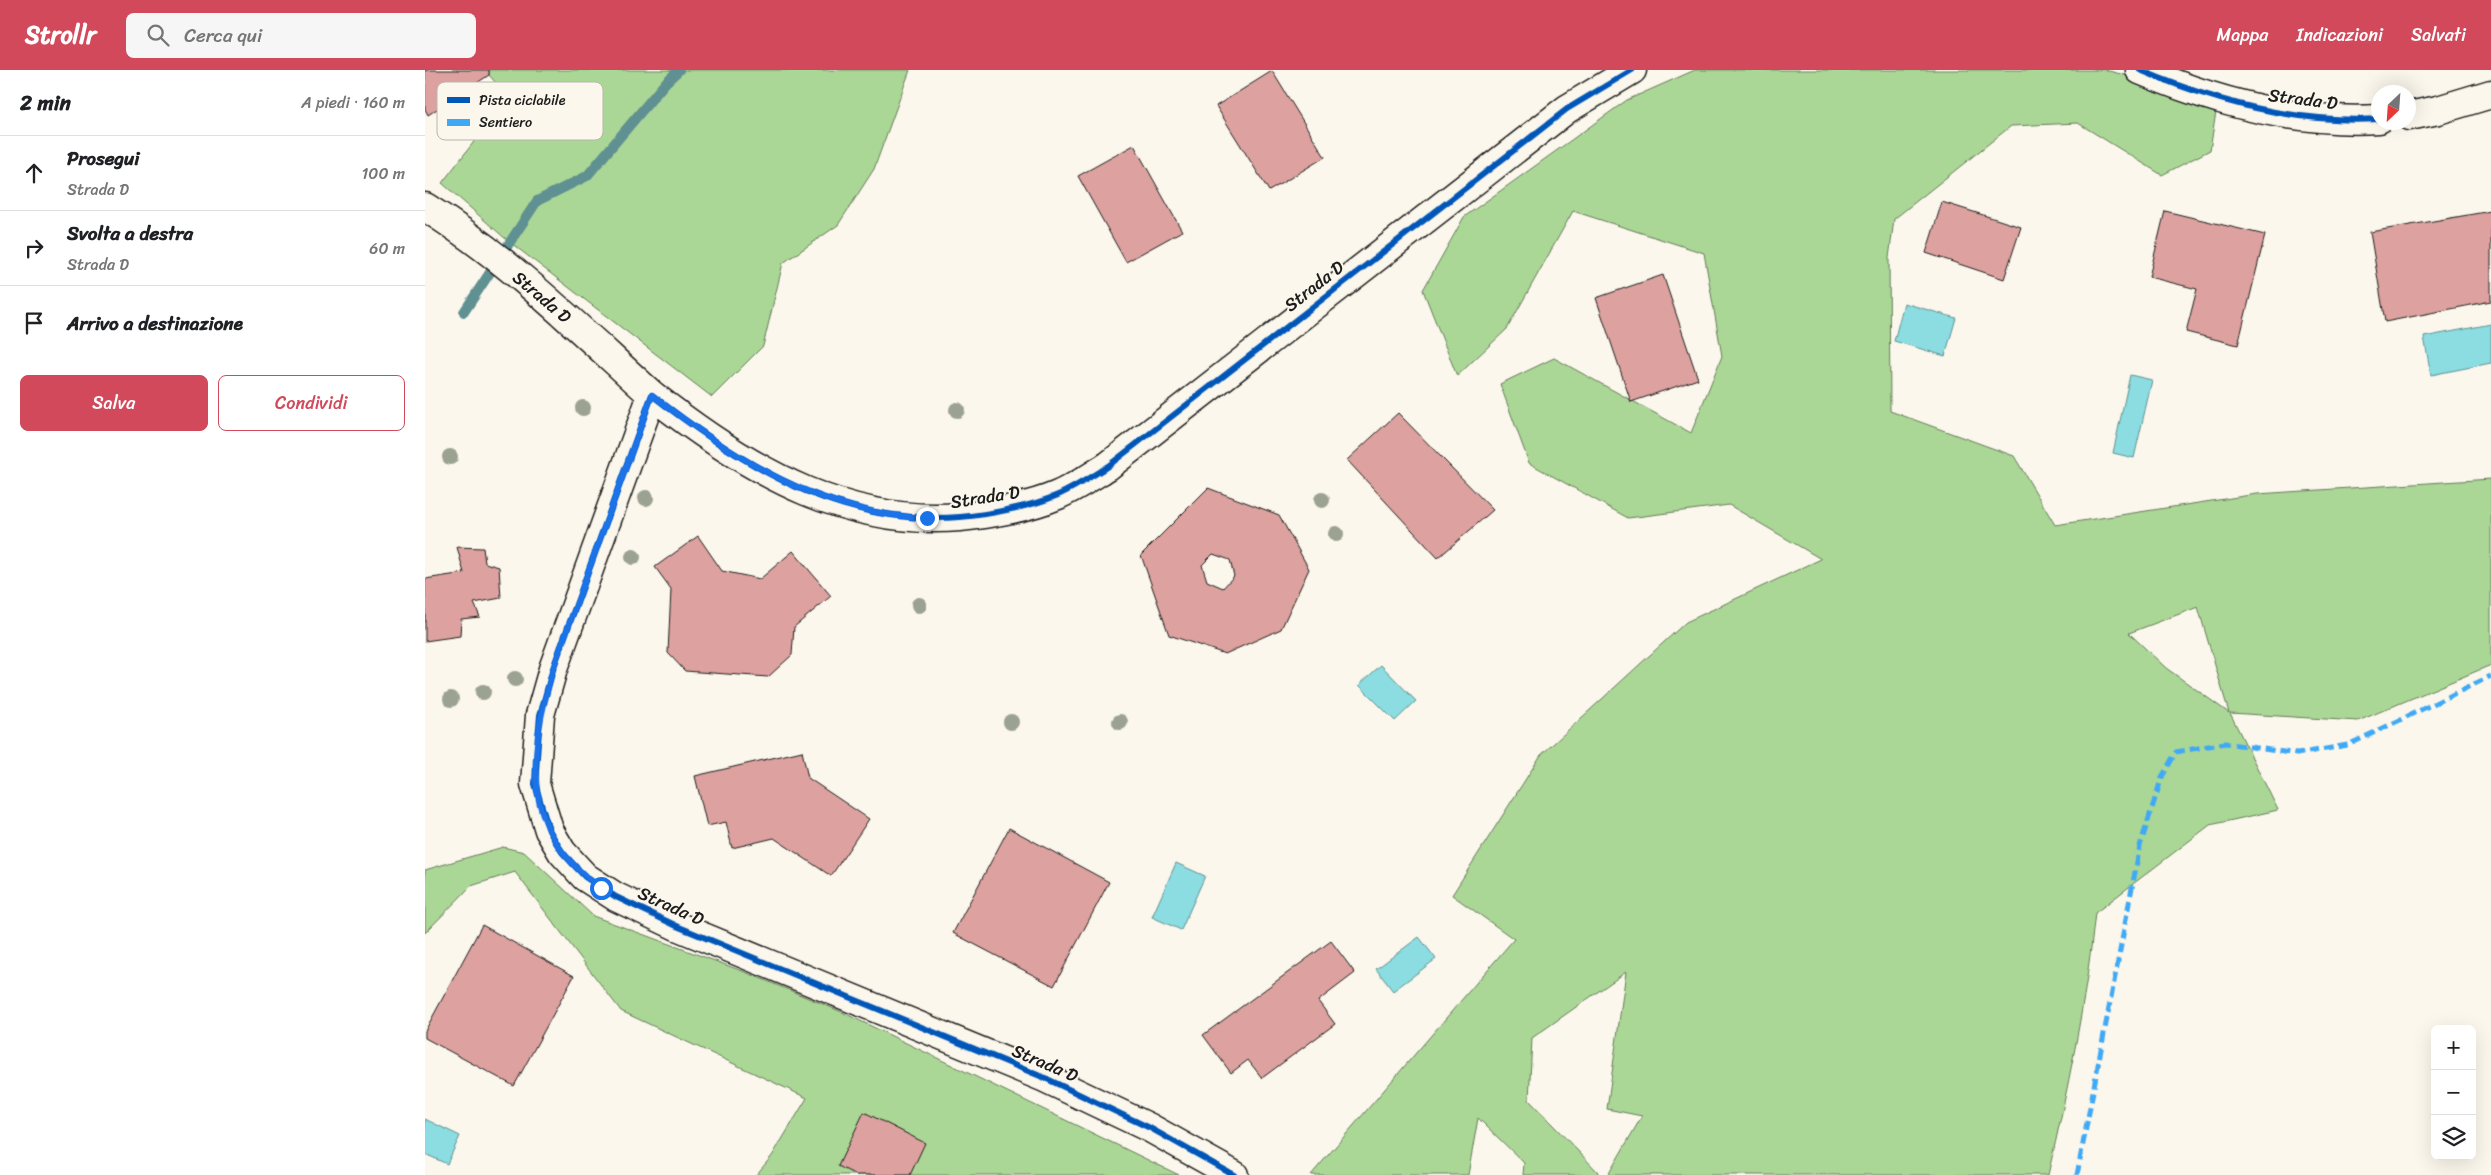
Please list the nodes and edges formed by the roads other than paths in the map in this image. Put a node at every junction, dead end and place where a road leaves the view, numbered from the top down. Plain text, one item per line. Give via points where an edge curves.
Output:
1 (1632, 70) edge
2 (2139, 70) edge
3 (2491, 94) edge
4 (2416, 114) edge
5 (2371, 119) edge
6 (425, 207) edge
7 (652, 395) junction
8 (1233, 1175) edge

1 - 7 street, Strada D via 1567,109 1108,466 1058,495 1031,505 975,516 935,518 902,518 851,507 755,467 724,449
2 - 5 street, Strada D via 2218,99 2254,108 2315,118
3 - 4 street
6 - 7 street, Strada D via 546,298
7 - 8 street, Strada D via 553,669 540,715 535,784 549,830 562,852 585,878 625,902 1045,1078 1150,1128

